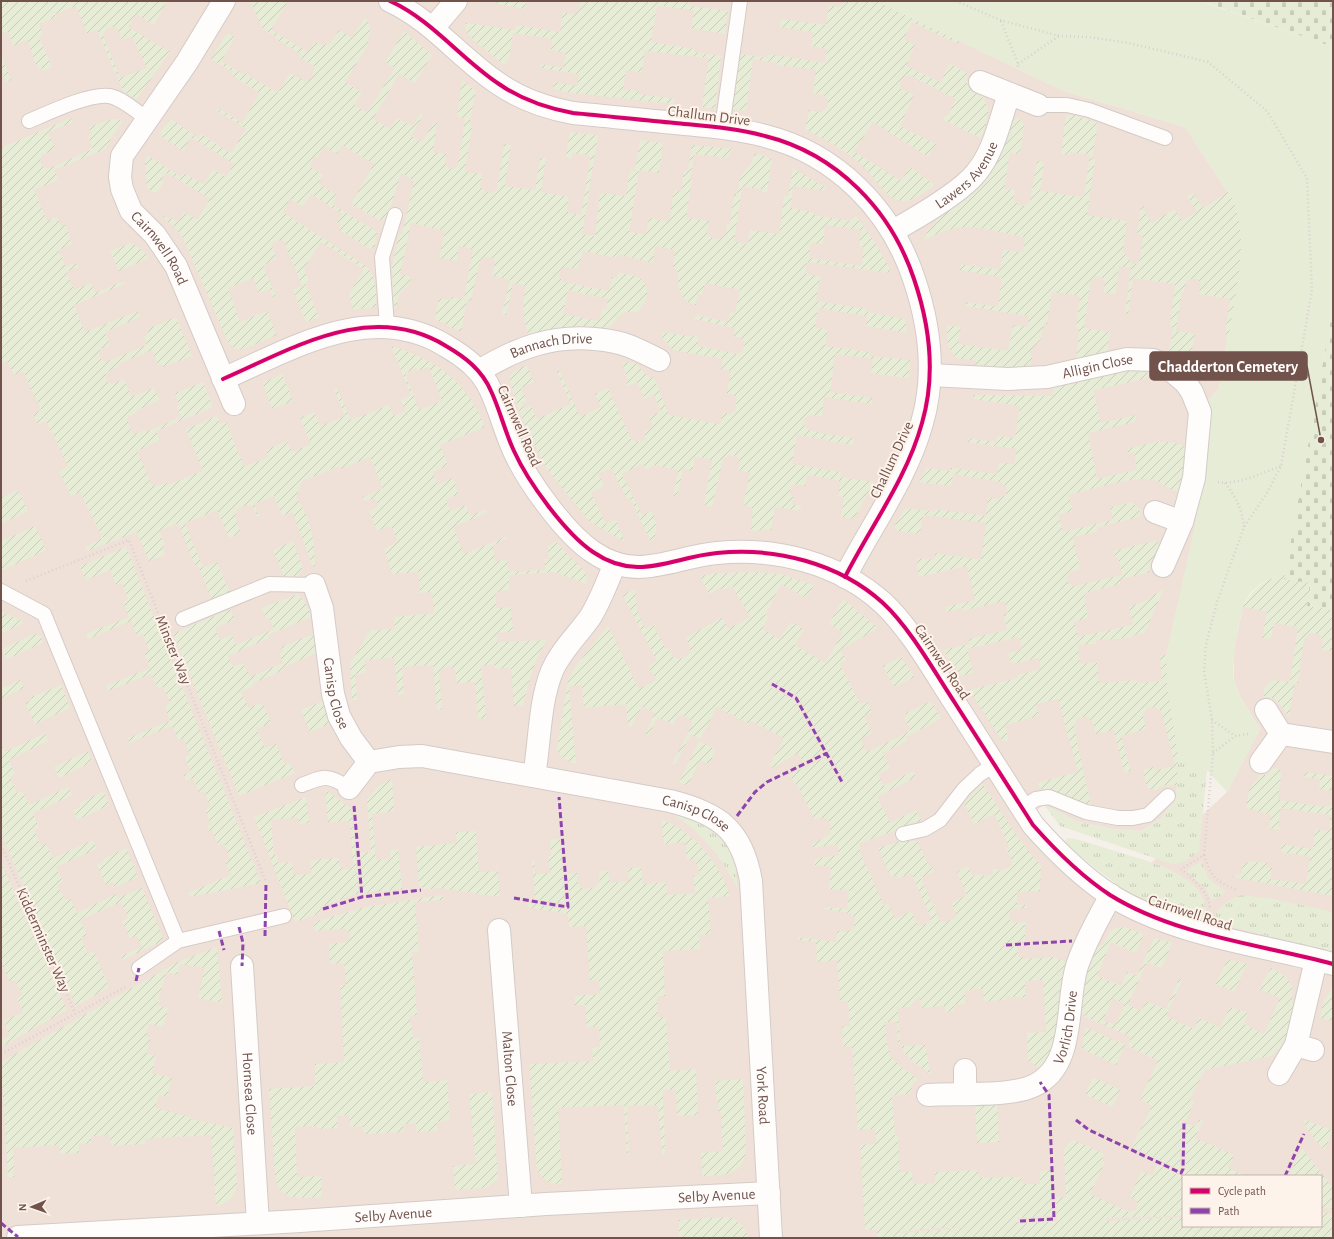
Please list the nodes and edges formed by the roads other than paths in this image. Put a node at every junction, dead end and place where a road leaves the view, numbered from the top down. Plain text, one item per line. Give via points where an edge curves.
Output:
1 (224, 1) edge
2 (390, 1) edge
3 (456, 1) edge
4 (740, 1) edge
5 (433, 28) junction
6 (980, 82) dead end
7 (1010, 94) junction
8 (1038, 106) joint
9 (147, 119) junction
10 (30, 121) dead end
11 (722, 128) junction
12 (1165, 138) dead end
13 (395, 215) dead end
14 (893, 231) junction
15 (387, 326) junction
16 (659, 360) dead end
17 (479, 371) junction
18 (930, 375) junction
19 (223, 379) junction
20 (234, 404) dead end
21 (1155, 512) dead end
22 (1182, 522) junction
23 (615, 563) junction
24 (1163, 566) dead end
25 (845, 577) junction
26 (314, 585) joint
27 (7, 594) edge
28 (183, 619) dead end
29 (1266, 710) dead end
30 (1281, 734) junction
31 (1333, 742) edge
32 (369, 762) junction
33 (1261, 762) dead end
34 (994, 765) junction
35 (534, 776) junction
36 (302, 785) dead end
37 (349, 788) joint
38 (1168, 796) dead end
39 (1022, 808) junction
40 (903, 834) dead end
41 (1111, 895) junction
42 (284, 916) dead end
43 (499, 930) dead end
44 (178, 941) junction
45 (755, 954) joint
46 (1324, 962) edge
47 (242, 966) dead end
48 (139, 968) dead end
49 (965, 1070) dead end
50 (1279, 1074) dead end
51 (965, 1093) junction
52 (928, 1094) dead end
53 (769, 1193) junction
54 (521, 1206) junction
55 (258, 1223) junction
56 (189, 1233) edge
57 (18, 1237) dead end
58 (771, 1238) edge

1 - 9 street, Cairnwell Road via 187,62
2 - 5 street, Challum Drive
3 - 5 street
4 - 11 lane
5 - 11 street, Challum Drive via 498,84 535,104 573,113
6 - 7 street
7 - 8 street
7 - 14 street, Lawers Avenue via 990,148 969,182
8 - 12 lane via 1067,105 1089,110
9 - 10 lane via 110,96 99,96
9 - 19 street, Cairnwell Road via 122,156 122,188 131,211 155,235 176,266
11 - 14 street, Challum Drive via 753,133 789,144 830,165 863,192
13 - 15 lane via 382,257
14 - 18 street, Challum Drive via 908,261 924,311 930,348
15 - 17 street, Cairnwell Road via 413,331 434,339
15 - 19 street, Cairnwell Road via 353,329 316,338
16 - 17 street, Bannach Drive via 631,337 603,340 573,337 530,346 498,359
17 - 23 street, Cairnwell Road via 491,390 514,453 529,480 577,538 593,552
18 - 22 street, Alligin Close via 987,378 1048,377 1127,359 1153,360 1166,366 1186,382 1200,412 1194,478
18 - 25 street, Challum Drive via 928,397 916,441 903,471
19 - 20 street, Cairnwell Road
21 - 22 street
22 - 24 street, Alligin Close
23 - 25 street, Cairnwell Road via 658,566 709,554 746,551 800,560
23 - 35 street via 602,597 552,671 545,698
25 - 34 street, Cairnwell Road via 883,604 899,621 934,670
26 - 28 lane via 269,584
26 - 32 street, Canisp Close via 333,616 333,694 339,716 350,738
27 - 44 lane via 44,614
29 - 30 street
30 - 31 street
30 - 33 street
32 - 35 street, Canisp Close via 422,756
32 - 37 street
34 - 39 street, Cairnwell Road
34 - 40 lane via 964,789 940,820 926,830
35 - 45 street, Canisp Close via 670,801 702,810 717,818 741,846 748,863
36 - 37 lane via 323,777 337,780
38 - 39 lane via 1148,815 1133,818 1086,812 1049,797 1036,799
39 - 41 street, Cairnwell Road via 1053,847
41 - 46 street, Cairnwell Road via 1166,921
41 - 51 street, Vorlich Drive via 1077,966 1070,1000 1066,1043 1047,1077 1021,1090
42 - 44 lane
43 - 54 street, Malton Close
44 - 48 lane
45 - 53 street, York Road
46 - 50 street via 1304,1047
47 - 55 street, Hornsea Close
49 - 51 street
51 - 52 street, Vorlich Drive
53 - 54 street, Selby Avenue
53 - 58 street, York Road
54 - 55 street, Selby Avenue
55 - 56 street, Selby Avenue
56 - 57 street, Selby Avenue

